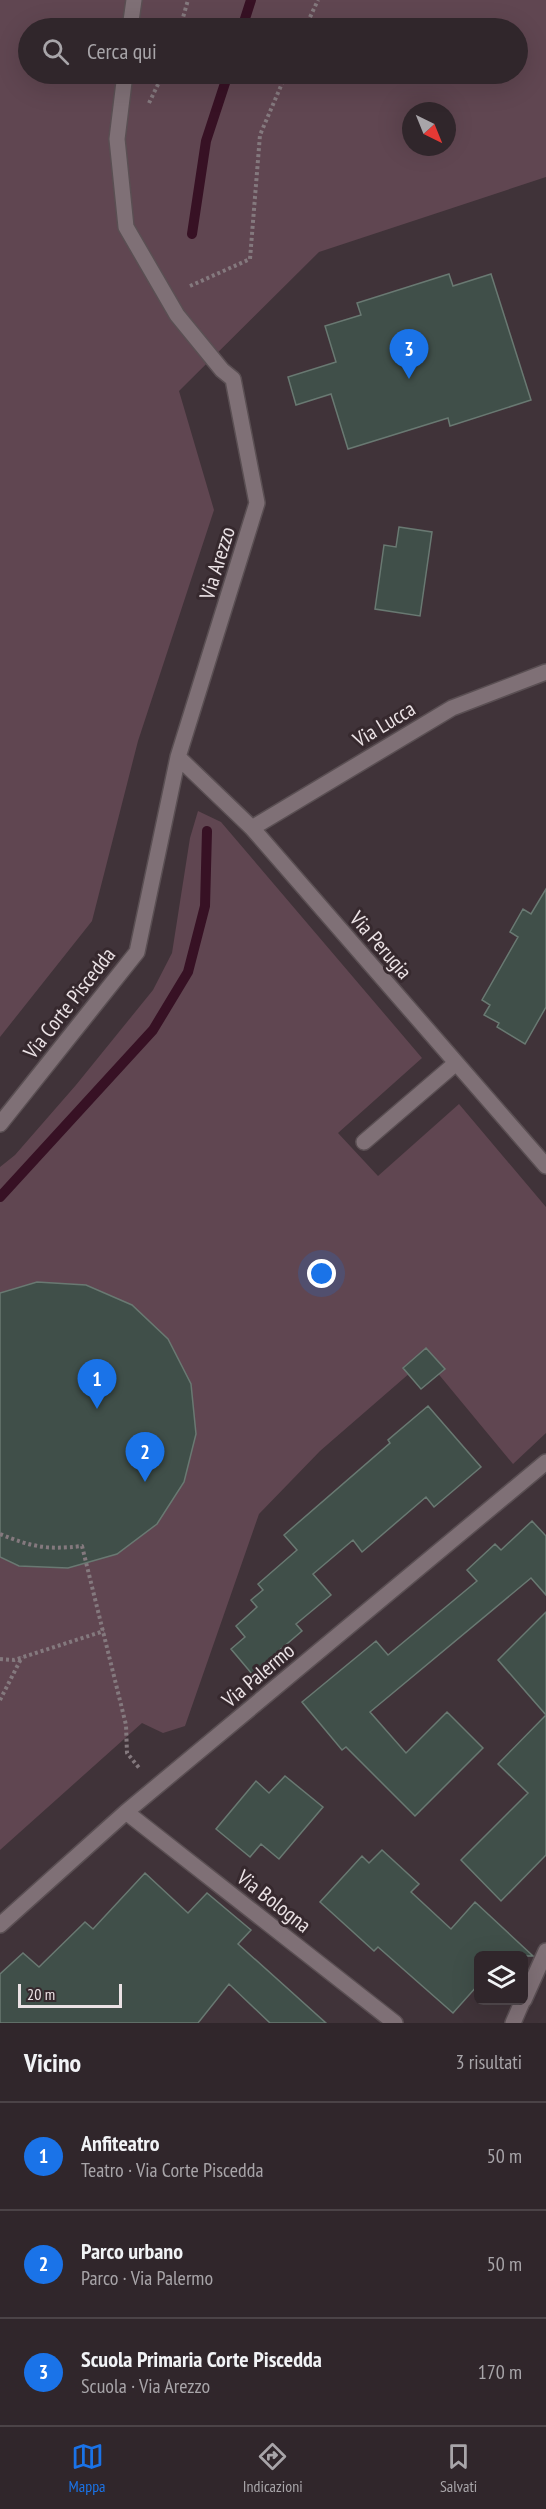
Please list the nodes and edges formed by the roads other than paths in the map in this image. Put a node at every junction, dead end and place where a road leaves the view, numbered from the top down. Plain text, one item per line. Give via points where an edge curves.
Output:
1 (134, 0) edge
2 (131, 18) edge
3 (124, 84) edge
4 (546, 672) edge
5 (178, 757) junction
6 (252, 828) junction
7 (456, 1063) junction
8 (0, 1124) edge
9 (364, 1142) dead end
10 (544, 1157) edge
11 (546, 1462) edge
12 (126, 1812) junction
13 (0, 1925) edge
14 (546, 1951) edge
15 (528, 1989) edge
16 (521, 2005) edge
17 (395, 2023) edge
18 (513, 2023) edge

1 - 2 street
3 - 5 street, Via Arezzo via 117,139 126,227 177,315 233,379 257,503
4 - 6 street, Via Lucca via 452,708
5 - 6 street, Via Perugia
5 - 8 street, Via Corte Piscedda via 137,952
6 - 7 street, Via Perugia
7 - 9 street
7 - 10 street, Via Perugia
11 - 12 street, Via Palermo
12 - 13 street, Via Palermo
12 - 17 street, Via Bologna
14 - 15 street
16 - 18 street

